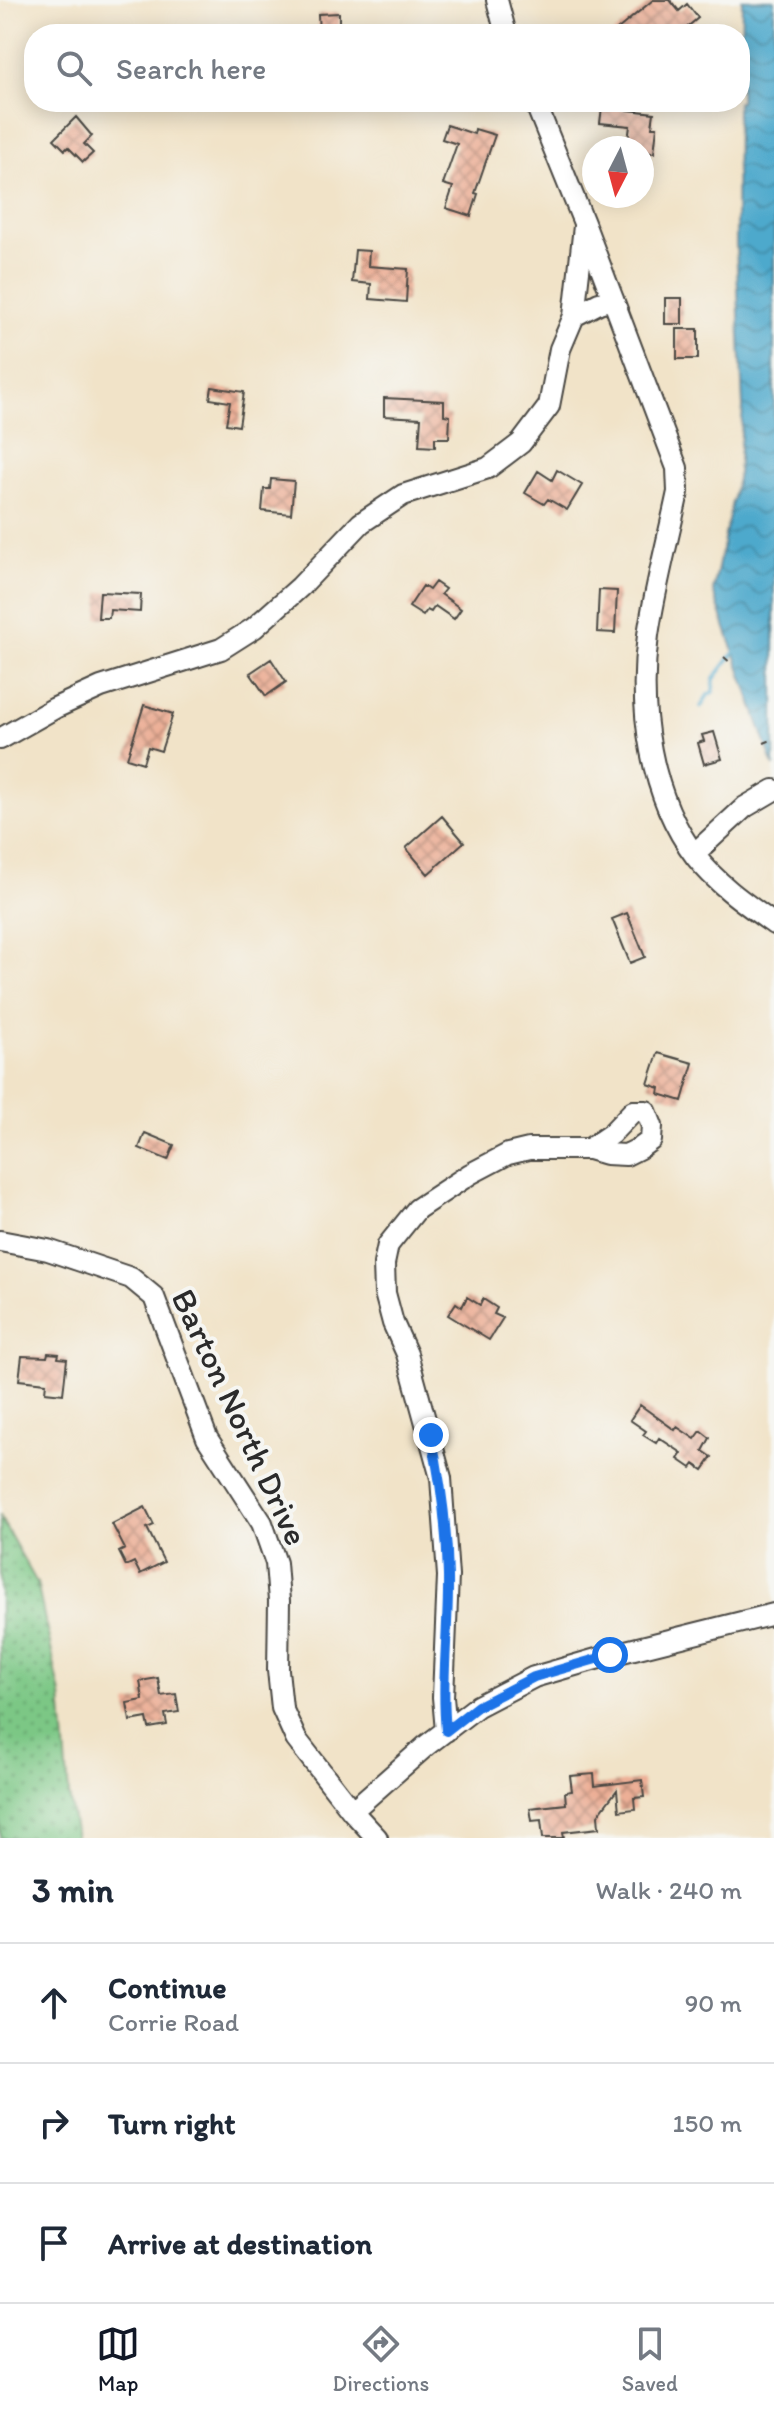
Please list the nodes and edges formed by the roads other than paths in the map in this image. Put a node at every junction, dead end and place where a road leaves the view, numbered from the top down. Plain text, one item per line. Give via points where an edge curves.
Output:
1 (497, 0) edge
2 (503, 24) edge
3 (539, 112) edge
4 (584, 223) junction
5 (613, 299) junction
6 (574, 316) junction
7 (0, 739) edge
8 (774, 790) edge
9 (694, 854) junction
10 (774, 924) edge
11 (589, 1149) dead end
12 (0, 1241) edge
13 (774, 1614) edge
14 (446, 1731) junction
15 (352, 1811) junction
16 (377, 1838) edge

1 - 2 street
3 - 4 street
4 - 5 street
4 - 6 street
5 - 6 street
5 - 9 street via 677,468 678,492 648,638 646,689 649,742 659,785
6 - 7 street via 560,349 549,406 506,456 488,468 392,502 361,523 254,628 221,649 101,687
8 - 9 street via 742,799
9 - 10 street via 733,895
11 - 14 street via 508,1154 417,1209 388,1245 385,1293 441,1478 448,1576
12 - 15 street, Barton North Drive via 48,1250 131,1278 154,1297 207,1438 262,1523 276,1563 282,1708 296,1739
13 - 14 street via 534,1677 478,1706
14 - 15 street
15 - 16 street, Barton North Drive

